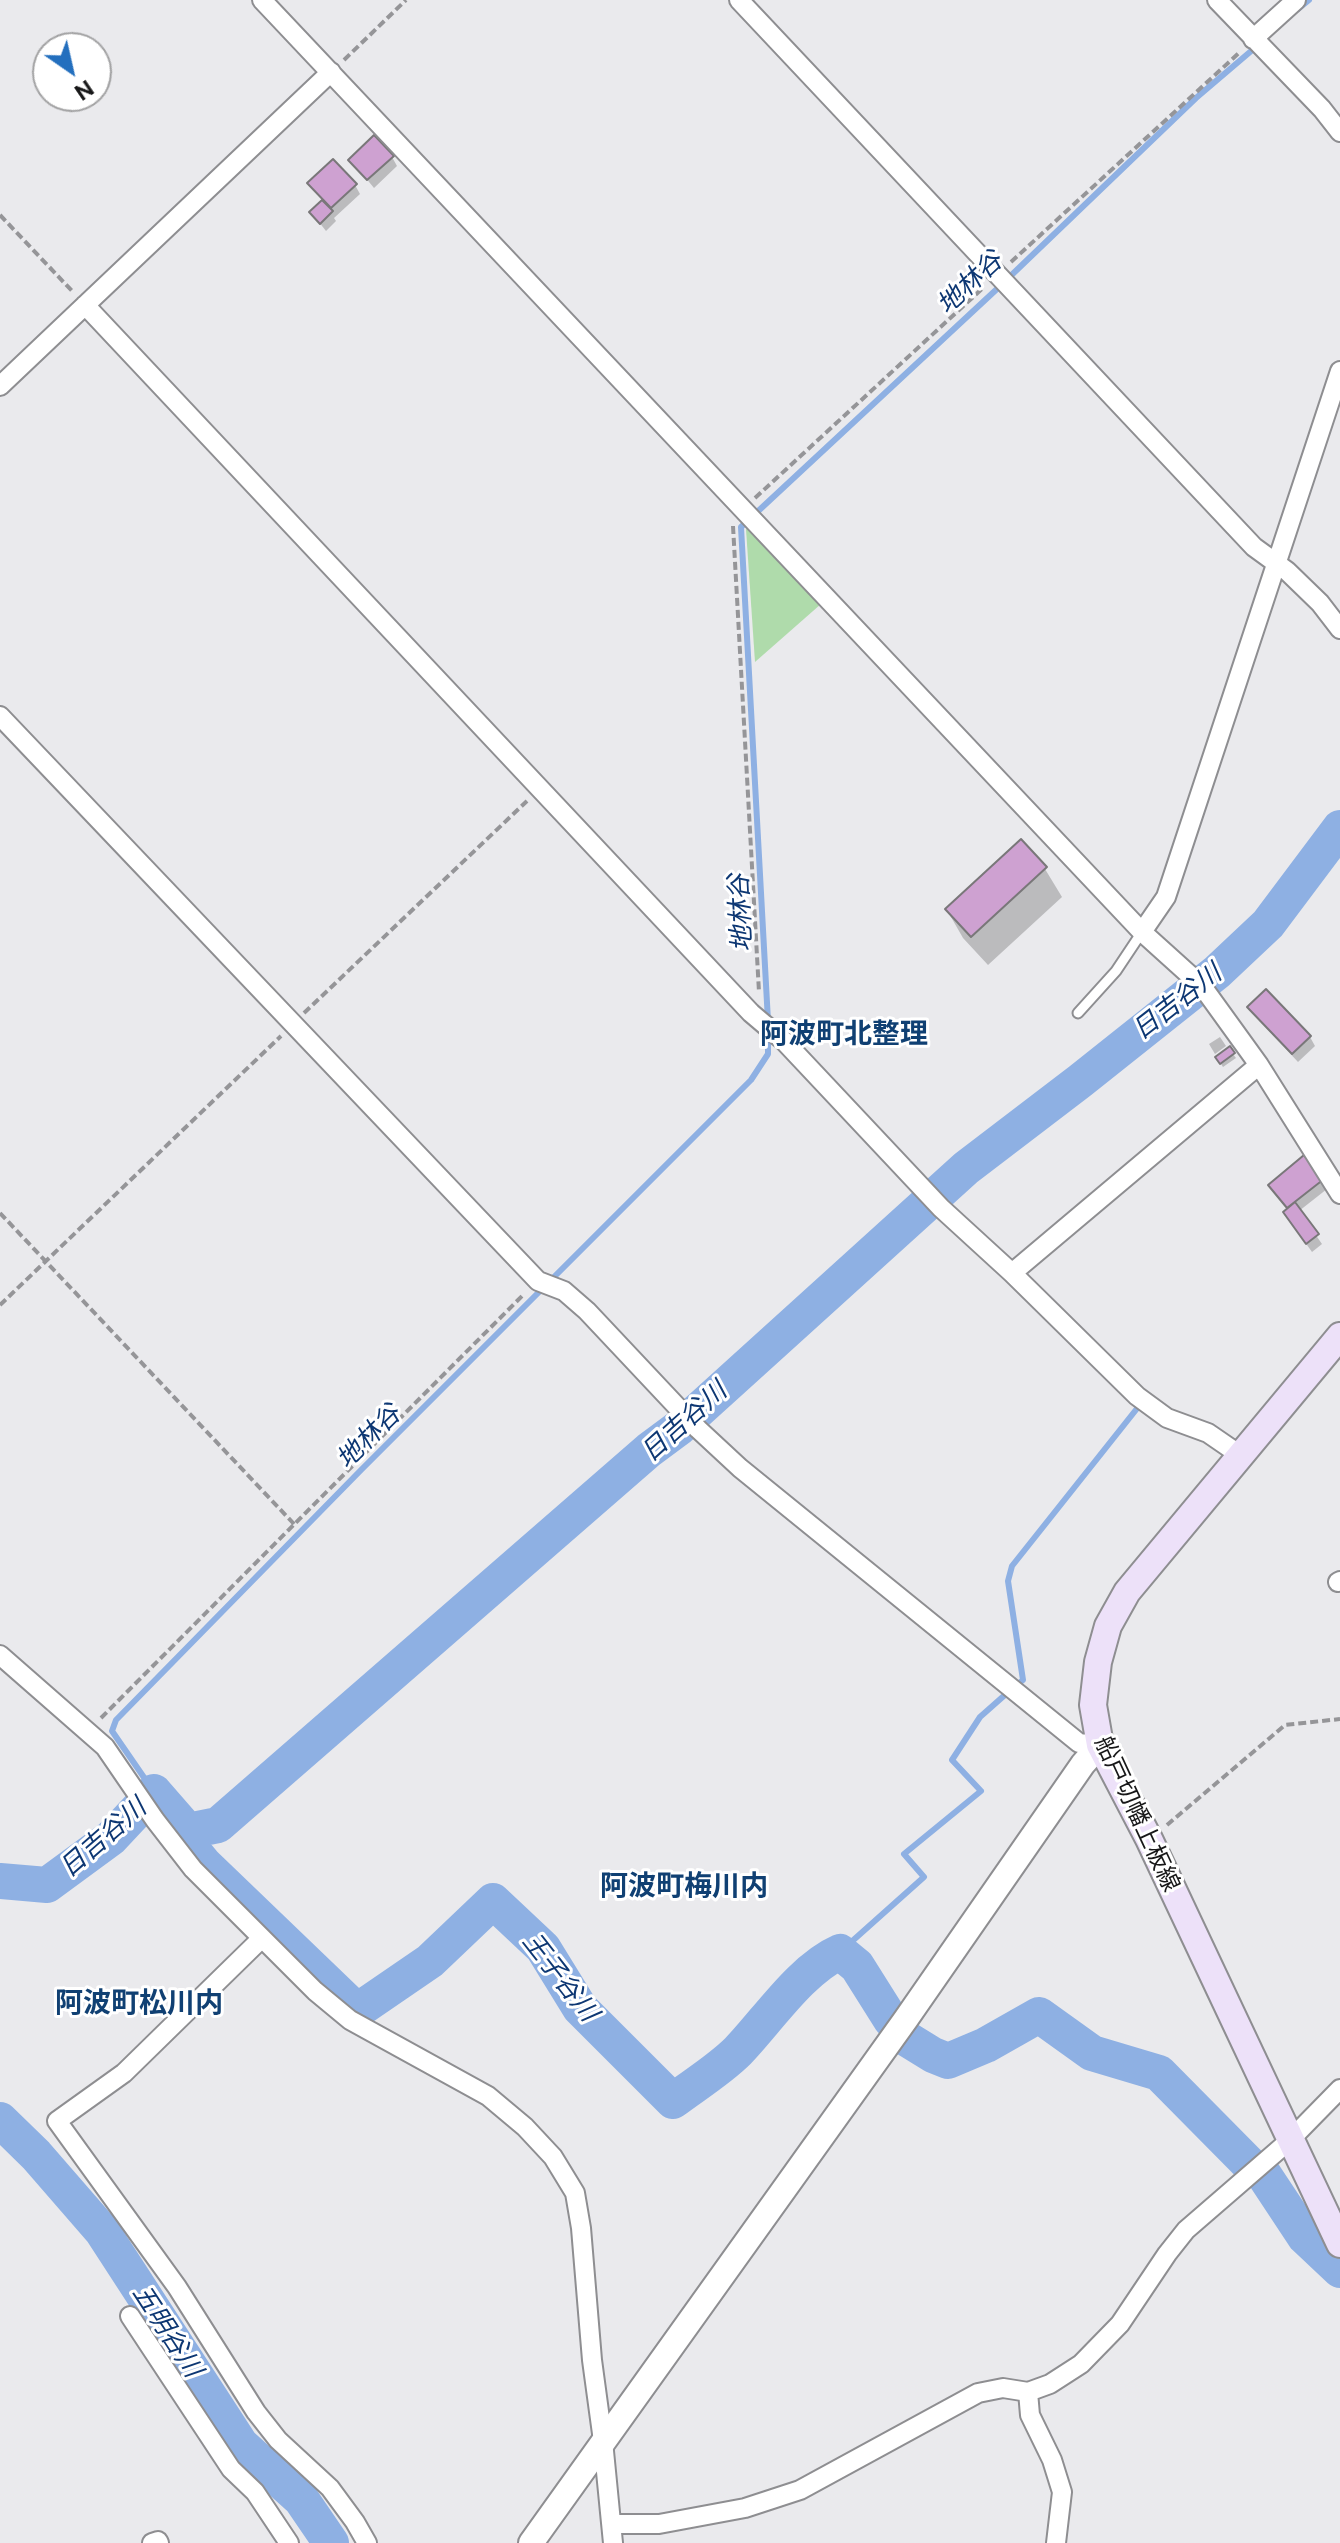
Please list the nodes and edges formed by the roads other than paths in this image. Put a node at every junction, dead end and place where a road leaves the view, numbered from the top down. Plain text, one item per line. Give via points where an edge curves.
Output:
1 (262, 0) edge
2 (739, 0) edge
3 (1217, 0) edge
4 (1296, 0) edge
5 (1257, 43) junction
6 (331, 72) junction
7 (1340, 132) edge
8 (85, 305) junction
9 (1340, 371) edge
10 (0, 386) edge
11 (1276, 564) junction
12 (1340, 629) edge
13 (0, 716) edge
14 (1142, 932) junction
15 (1078, 1013) dead end
16 (1259, 1065) junction
17 (1340, 1194) edge
18 (1012, 1273) junction
19 (1340, 1336) edge
20 (1240, 1455) junction
21 (0, 1655) edge
22 (1100, 1745) junction
23 (262, 1938) junction
24 (1340, 2089) edge
25 (1290, 2140) junction
26 (1340, 2244) edge
27 (130, 2316) dead end
28 (1028, 2392) junction
29 (603, 2441) junction
30 (613, 2534) edge
31 (152, 2543) edge
32 (159, 2543) edge
33 (289, 2543) edge
34 (367, 2543) edge
35 (531, 2543) edge
36 (1056, 2543) edge

1 - 6 street
2 - 11 street via 1254,547
3 - 5 street
4 - 5 street
5 - 7 street
6 - 8 street
6 - 14 street
8 - 10 street
8 - 18 street via 763,1023 925,1192
9 - 11 street
11 - 12 street
11 - 14 street via 1166,897
13 - 22 street via 545,1284 564,1291 587,1311 698,1429 1079,1743
14 - 15 lane
14 - 16 street via 1207,993
16 - 17 street
16 - 18 street
18 - 20 street via 1137,1396 1167,1418 1208,1433
19 - 20 main road, 船戸切幡上板線
20 - 22 main road, 船戸切幡上板線 via 1127,1592 1108,1626 1093,1705
21 - 23 street via 105,1747 193,1869
22 - 25 main road, 船戸切幡上板線
22 - 29 street
23 - 29 street via 350,2020 488,2096 553,2157 575,2193
23 - 34 street via 124,2073 57,2121 177,2287 256,2412 330,2488
24 - 25 street
25 - 26 main road, 船戸切幡上板線
25 - 28 street via 1186,2230 1120,2324 1081,2364
27 - 33 street via 231,2469 255,2492
28 - 30 street via 1003,2388 978,2393 800,2490 745,2508
28 - 36 street via 1030,2415 1062,2492
29 - 30 street
29 - 35 street
31 - 32 street

